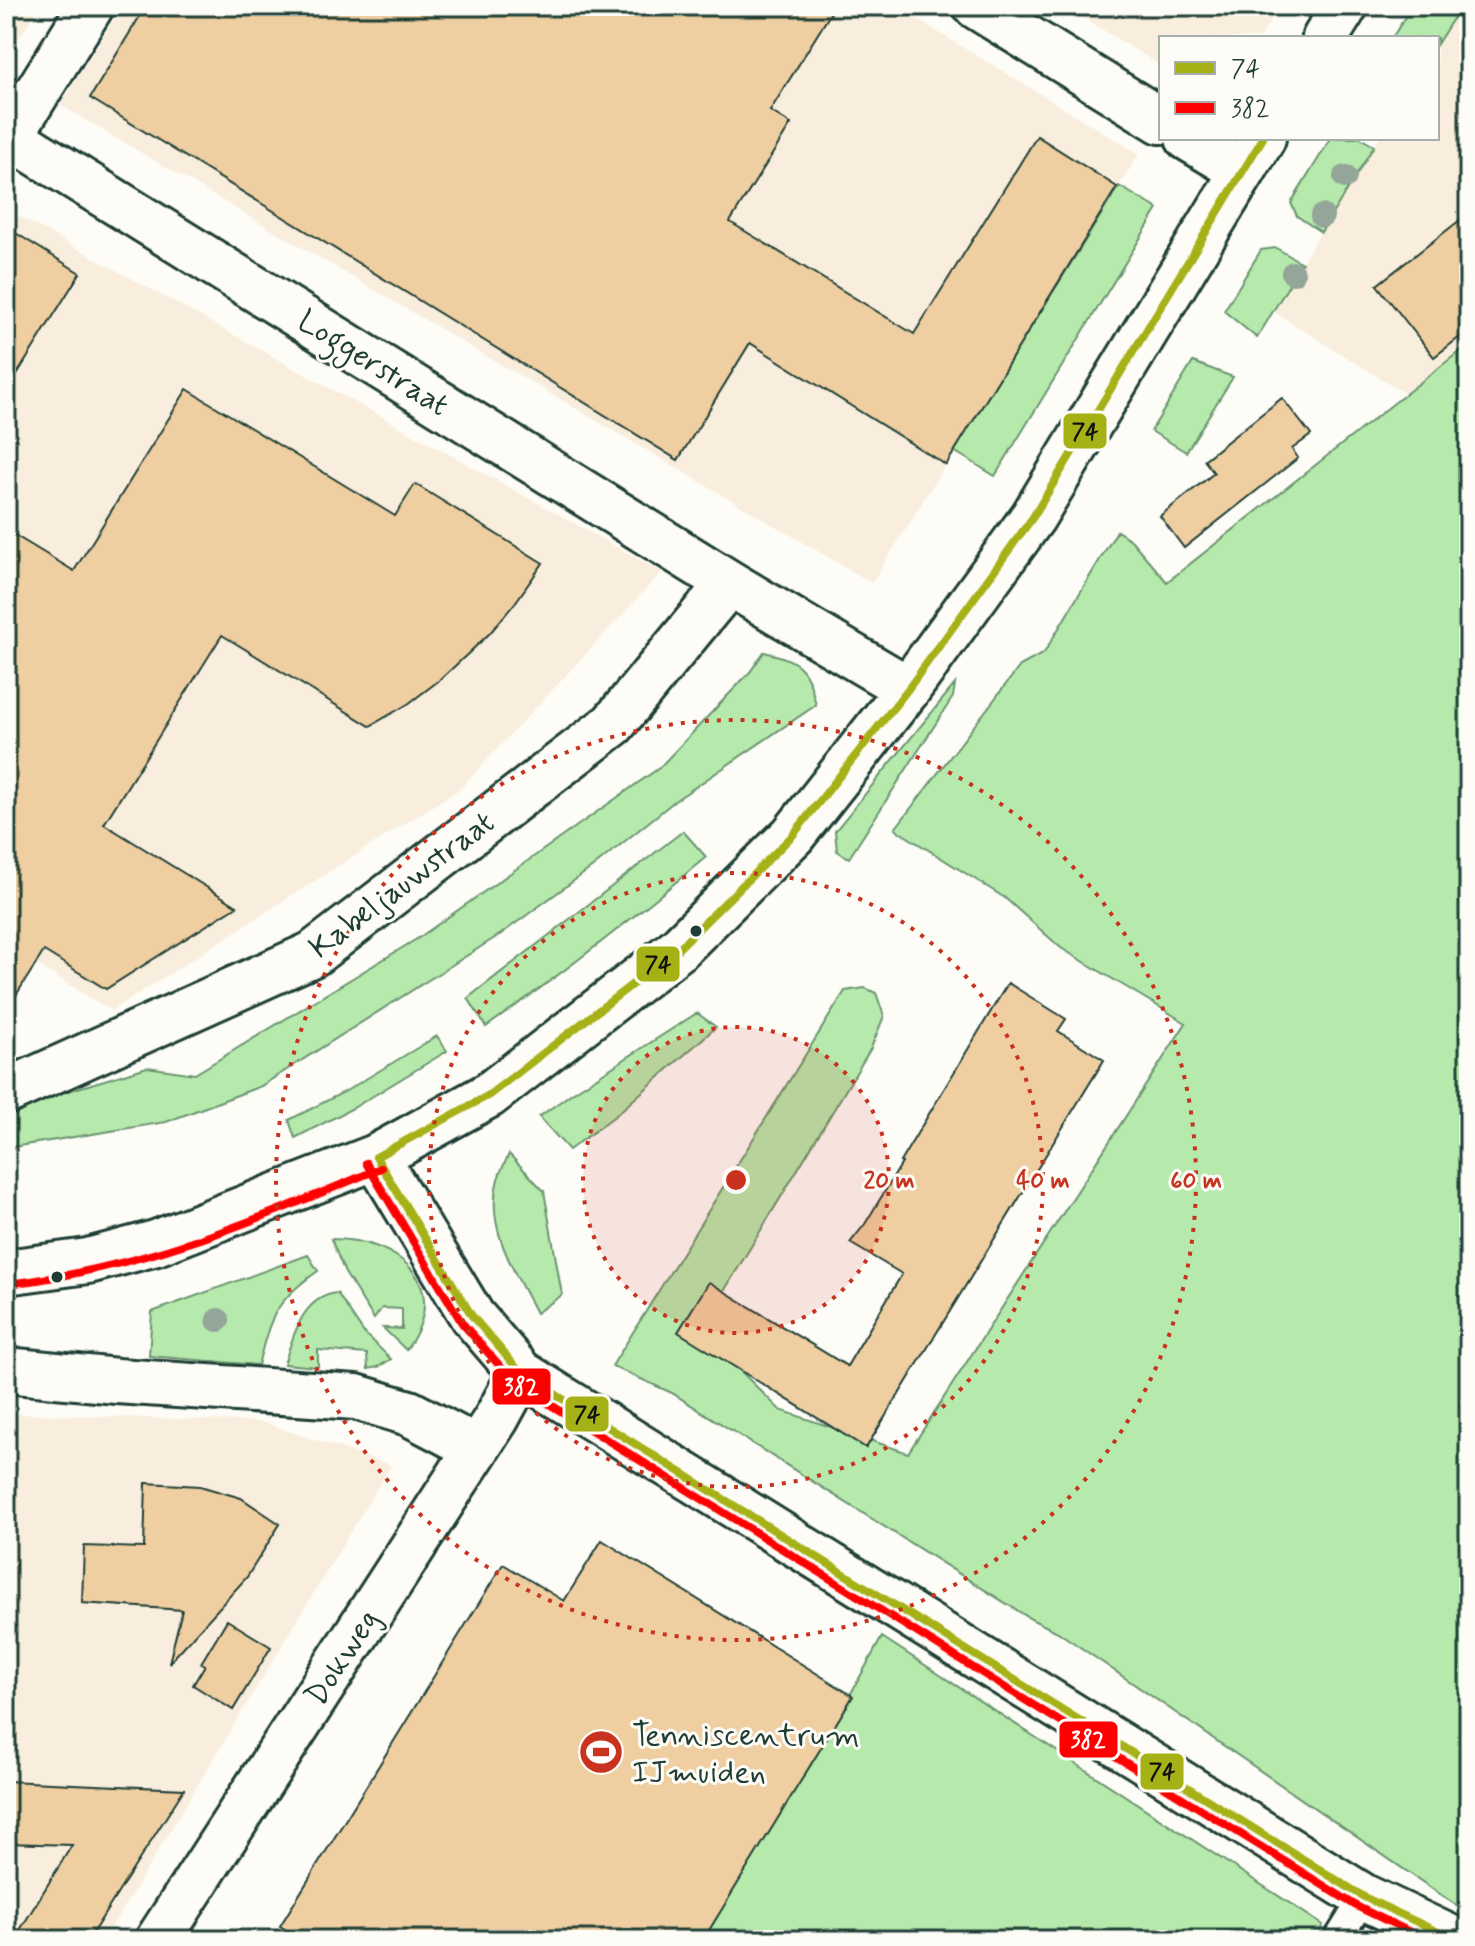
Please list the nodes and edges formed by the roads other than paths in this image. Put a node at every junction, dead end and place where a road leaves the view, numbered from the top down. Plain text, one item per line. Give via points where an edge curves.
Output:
1 (91, 6) edge
2 (976, 6) edge
3 (1345, 6) edge
4 (1326, 36) edge
5 (1159, 120) edge
6 (8, 135) edge
7 (1196, 140) edge
8 (1253, 155) edge
9 (729, 583) junction
10 (908, 689) junction
11 (6, 1092) edge
12 (376, 1157) junction
13 (6, 1272) edge
14 (6, 1370) edge
15 (521, 1373) junction
16 (476, 1448) junction
17 (1364, 1897) junction
18 (158, 1940) edge
19 (1337, 1940) edge
20 (1455, 1940) edge

1 - 6 street
2 - 5 street
3 - 4 street
6 - 9 street, Loggerstraat
7 - 8 street
8 - 10 street via 1033,517
9 - 10 street, Loggerstraat
9 - 11 street, Kabeljauwstraat via 613,724 313,954
10 - 12 street via 793,835 678,949 489,1095
12 - 13 street via 156,1243 88,1261
12 - 15 street via 472,1316
14 - 16 street via 356,1397 409,1413
15 - 16 street, Dokweg
15 - 17 street
16 - 18 street, Dokweg
17 - 19 lane
17 - 20 street

